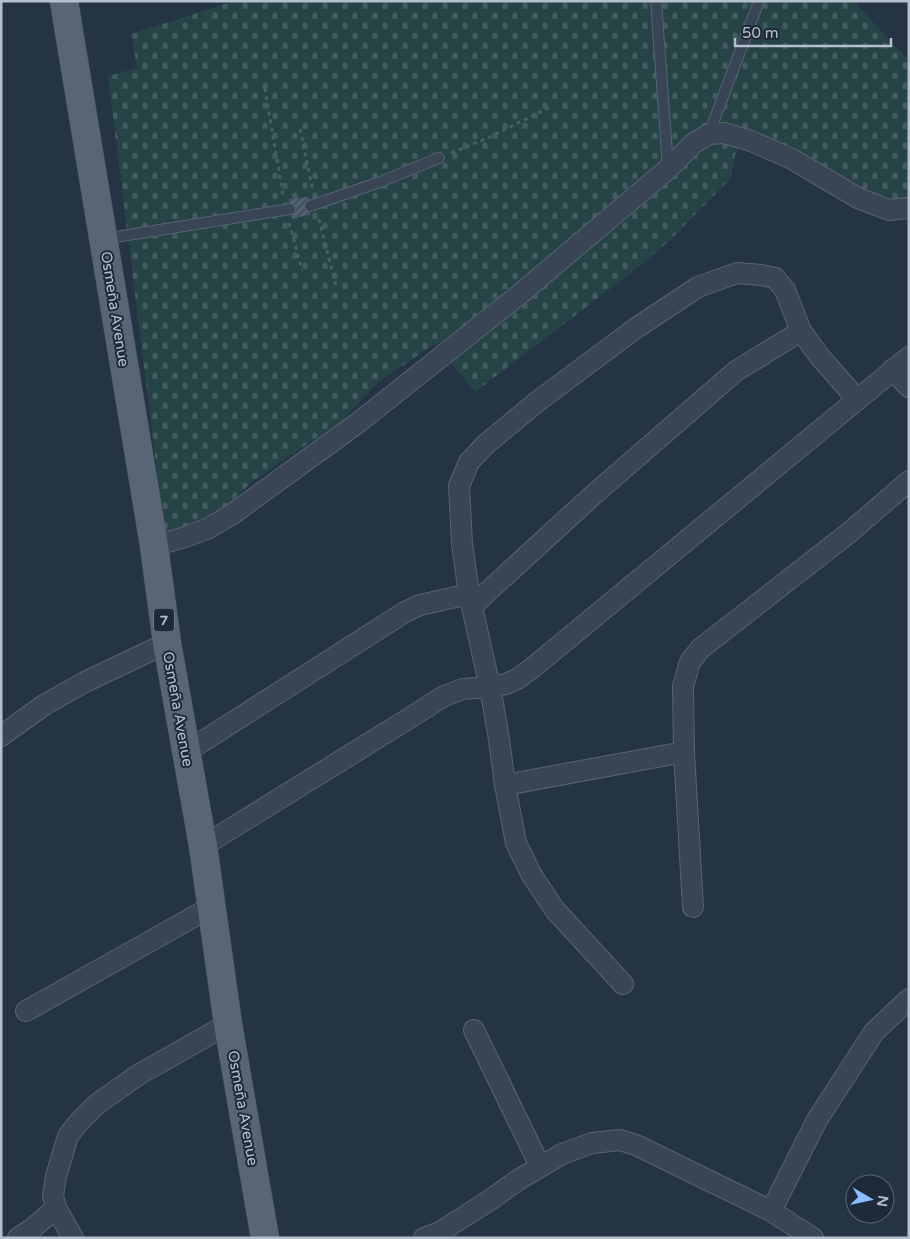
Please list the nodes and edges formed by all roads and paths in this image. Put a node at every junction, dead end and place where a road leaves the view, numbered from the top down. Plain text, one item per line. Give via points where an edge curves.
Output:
1 (64, 1) edge
2 (656, 1) edge
3 (760, 1) edge
4 (265, 88) dead end
5 (550, 107) dead end
6 (300, 129) dead end
7 (709, 134) junction
8 (439, 158) joint
9 (668, 169) junction
10 (312, 205) junction
11 (909, 208) edge
12 (288, 209) junction
13 (103, 239) junction
14 (302, 270) dead end
15 (336, 286) dead end
16 (801, 331) junction
17 (909, 357) edge
18 (892, 370) junction
19 (909, 387) edge
20 (856, 399) junction
21 (909, 481) edge
22 (154, 546) junction
23 (471, 600) junction
24 (167, 644) junction
25 (490, 687) junction
26 (1, 736) edge
27 (186, 752) junction
28 (684, 752) junction
29 (505, 785) junction
30 (202, 846) junction
31 (212, 907) junction
32 (693, 907) dead end
33 (623, 984) dead end
34 (909, 999) edge
35 (26, 1011) dead end
36 (228, 1024) junction
37 (474, 1030) dead end
38 (540, 1166) junction
39 (56, 1208) junction
40 (771, 1211) junction
41 (18, 1238) edge
42 (73, 1238) edge
43 (265, 1238) edge
44 (424, 1238) edge
45 (813, 1238) edge

1 - 13 main road, Osmeña Avenue / 7
2 - 9 lane
3 - 7 lane
4 - 12 path
5 - 8 path
6 - 10 path
7 - 9 street via 694,143
7 - 11 street via 751,141 792,159 858,198 889,210
8 - 10 lane
9 - 22 street via 520,294 350,428 231,515 207,529
10 - 15 path
12 - 13 lane
12 - 14 path
13 - 22 main road, Osmeña Avenue / 7
16 - 20 street
16 - 23 street via 736,371
16 - 23 street via 785,290 775,278 737,273 698,287 538,400 469,462 460,486 462,544
17 - 18 street
18 - 19 street
18 - 20 street
20 - 25 street via 531,669 511,682
21 - 28 street via 850,532 700,649 690,662 683,686
22 - 24 main road, Osmeña Avenue / 7
23 - 25 street
23 - 27 street via 420,605 405,612
24 - 26 street via 85,682 44,705
24 - 27 main road, Osmeña Avenue / 7
25 - 29 street
25 - 30 street via 463,689 444,696
27 - 30 main road, Osmeña Avenue / 7
28 - 29 street
28 - 32 street
29 - 33 street via 516,843 530,874 555,910
30 - 31 main road, Osmeña Avenue / 7
31 - 35 street
31 - 36 main road, Osmeña Avenue / 7
34 - 40 street via 874,1032 817,1120
36 - 39 street via 138,1076 97,1104 79,1122 68,1136 56,1176 53,1196
36 - 43 main road, Osmeña Avenue / 7
37 - 38 street
38 - 40 street via 592,1143 620,1140
38 - 44 street via 440,1232
39 - 41 street
39 - 42 street
40 - 45 street

